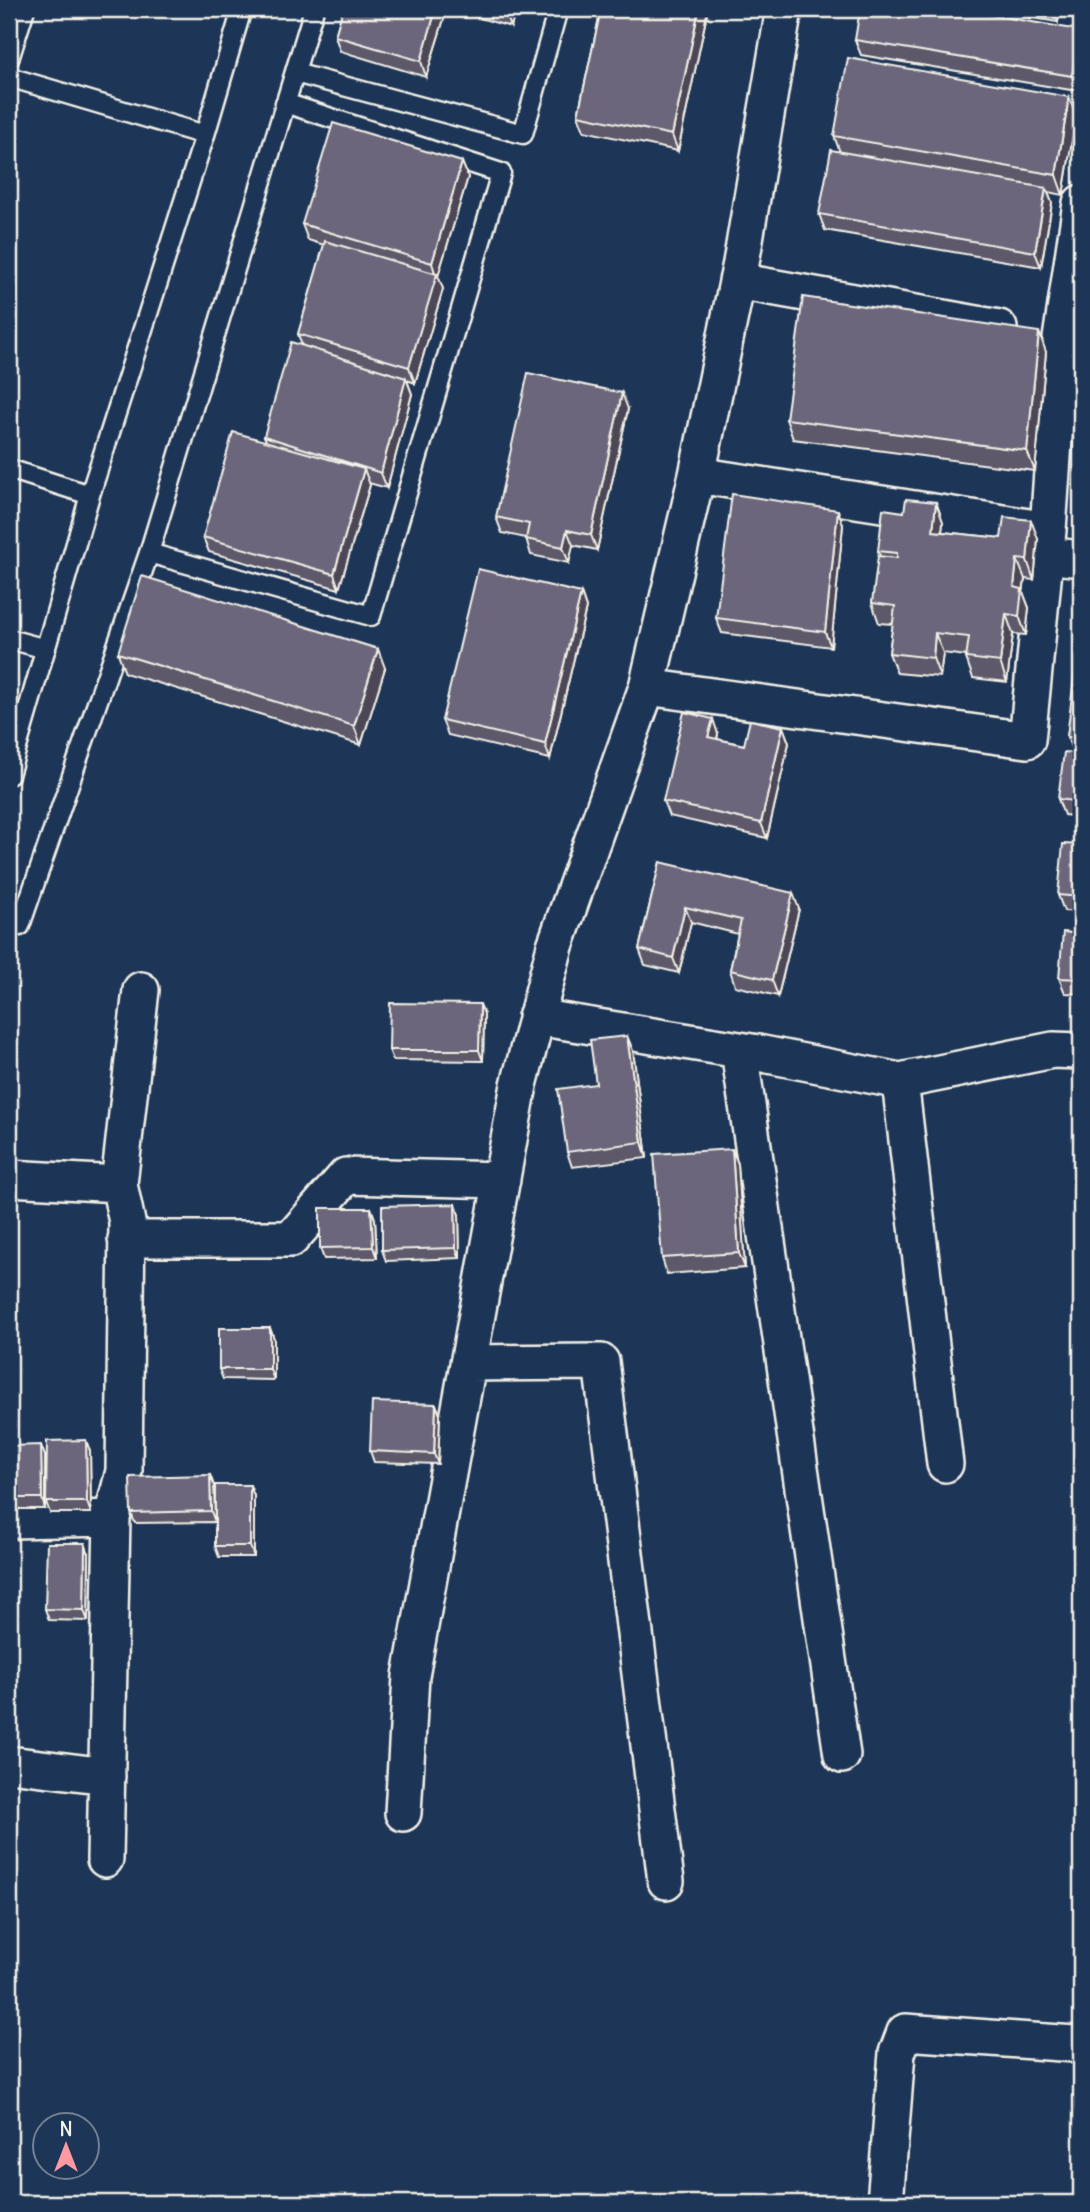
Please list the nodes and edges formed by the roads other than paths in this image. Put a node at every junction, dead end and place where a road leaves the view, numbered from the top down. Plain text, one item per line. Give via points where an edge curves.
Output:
1 (25, 9) edge
2 (242, 9) edge
3 (314, 9) edge
4 (558, 9) edge
5 (784, 9) edge
6 (9, 59) edge
7 (295, 73) junction
8 (9, 77) edge
9 (285, 103) junction
10 (205, 135) junction
11 (1081, 203) edge
12 (737, 281) junction
13 (1061, 339) junction
14 (9, 469) edge
15 (696, 475) junction
16 (90, 495) junction
17 (1047, 542) junction
18 (149, 553) junction
19 (1081, 559) edge
20 (9, 639) edge
21 (46, 649) junction
22 (647, 687) junction
23 (9, 775) edge
24 (20, 926) dead end
25 (141, 990) dead end
26 (536, 1017) junction
27 (739, 1050) junction
28 (1081, 1051) edge
29 (901, 1081) junction
30 (9, 1178) edge
31 (502, 1180) junction
32 (119, 1184) junction
33 (126, 1239) junction
34 (468, 1363) junction
35 (945, 1464) dead end
36 (112, 1518) junction
37 (9, 1520) edge
38 (842, 1755) dead end
39 (9, 1764) edge
40 (107, 1776) junction
41 (403, 1813) dead end
42 (105, 1859) dead end
43 (666, 1881) dead end
44 (1081, 2047) edge
45 (885, 2203) edge

1 - 6 lane
2 - 10 lane
3 - 7 lane
4 - 7 lane via 523,134
5 - 12 street
7 - 9 lane
8 - 10 lane
9 - 18 lane
9 - 18 lane via 501,173 371,616
10 - 16 lane
11 - 13 street
12 - 13 street
12 - 15 street
13 - 17 street
14 - 16 lane
15 - 17 street
15 - 22 street
16 - 21 lane
17 - 19 street
17 - 22 street via 1027,740
18 - 24 lane
20 - 21 lane
21 - 23 lane
22 - 26 street via 555,946
25 - 32 street
26 - 27 street
26 - 31 street
27 - 29 street
27 - 38 street
28 - 29 street via 1054,1051
29 - 35 street
30 - 32 street
31 - 33 street via 346,1176 292,1239
31 - 34 street
32 - 33 street
33 - 36 street via 124,1471
34 - 41 street via 411,1676
34 - 43 street via 601,1362
36 - 37 street
36 - 40 street
39 - 40 street
40 - 42 street
44 - 45 street via 905,2032 897,2053

